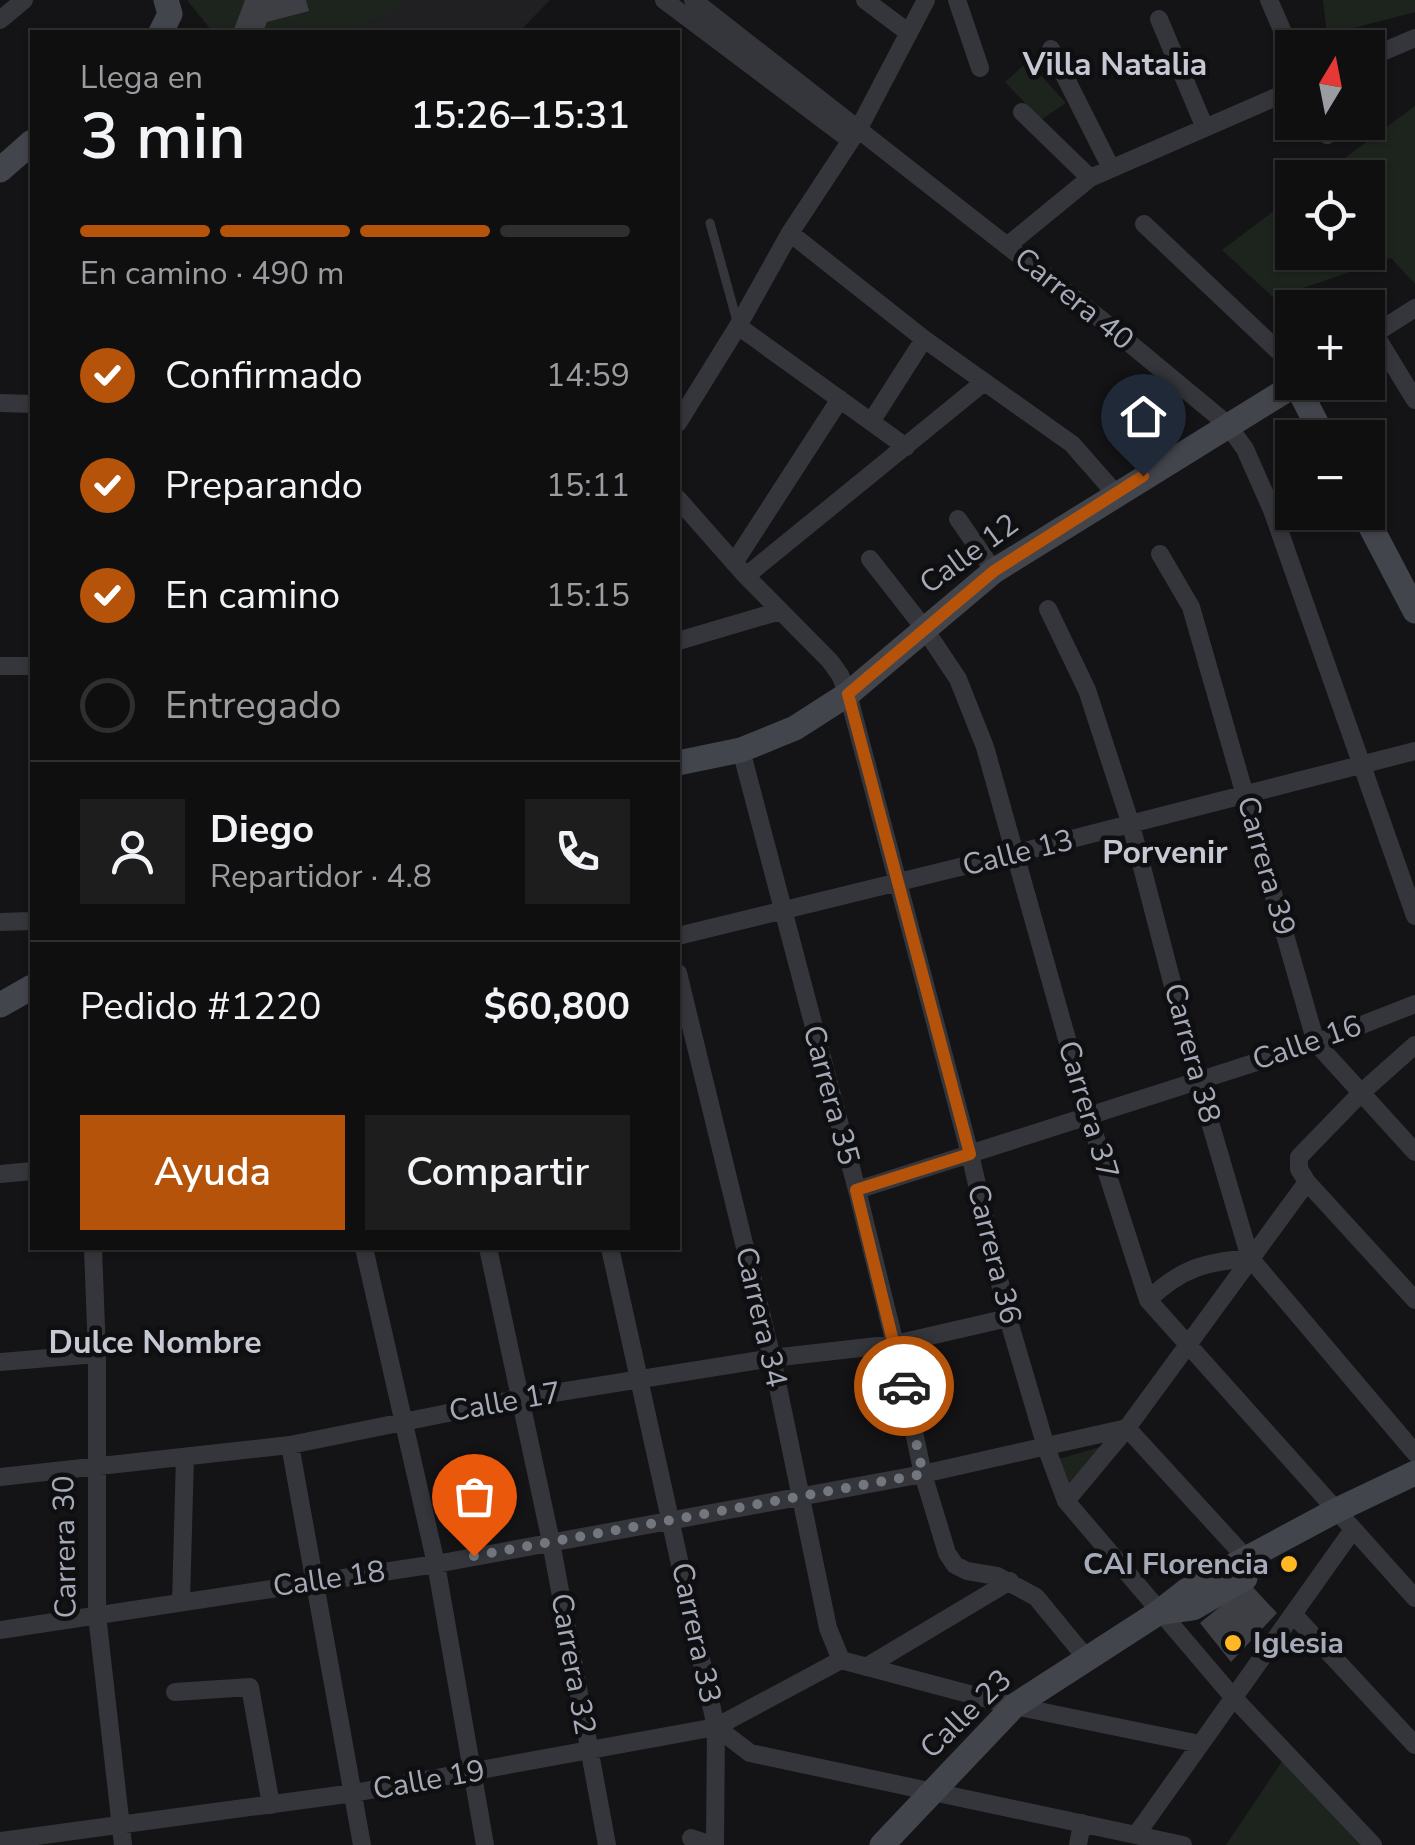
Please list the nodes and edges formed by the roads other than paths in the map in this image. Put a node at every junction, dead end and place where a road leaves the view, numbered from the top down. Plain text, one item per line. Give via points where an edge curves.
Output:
1 (24, 0) edge
2 (664, 0) edge
3 (693, 0) edge
4 (865, 0) edge
5 (926, 0) edge
6 (957, 0) edge
7 (1269, 0) edge
8 (1159, 19) dead end
9 (0, 20) edge
10 (1282, 30) edge
11 (720, 32) junction
12 (909, 33) junction
13 (1415, 38) edge
14 (1052, 49) dead end
15 (1385, 51) edge
16 (980, 68) dead end
17 (1275, 97) edge
18 (1022, 112) dead end
19 (1205, 128) junction
20 (854, 134) junction
21 (30, 144) edge
22 (1111, 168) junction
23 (0, 170) edge
24 (1090, 178) junction
25 (710, 222) dead end
26 (1144, 224) dead end
27 (790, 233) junction
28 (1007, 246) junction
29 (1415, 308) edge
30 (738, 326) junction
31 (1385, 327) edge
32 (924, 339) junction
33 (1385, 356) edge
34 (1275, 357) edge
35 (984, 382) junction
36 (1275, 391) edge
37 (840, 399) junction
38 (1415, 400) edge
39 (0, 403) edge
40 (30, 404) edge
41 (680, 420) edge
42 (871, 422) junction
43 (1228, 424) junction
44 (906, 447) junction
45 (1115, 493) junction
46 (680, 500) edge
47 (958, 519) dead end
48 (1372, 530) edge
49 (1160, 554) dead end
50 (870, 559) dead end
51 (740, 570) junction
52 (994, 571) junction
53 (1048, 609) dead end
54 (780, 611) junction
55 (1415, 612) edge
56 (924, 628) junction
57 (680, 640) edge
58 (0, 666) edge
59 (30, 666) edge
60 (848, 694) junction
61 (741, 750) junction
62 (1415, 751) edge
63 (680, 763) edge
64 (1360, 767) junction
65 (1245, 794) junction
66 (1130, 825) junction
67 (1014, 854) junction
68 (896, 883) junction
69 (782, 908) junction
70 (1415, 916) edge
71 (30, 921) edge
72 (0, 922) edge
73 (680, 935) edge
74 (680, 981) edge
75 (30, 988) edge
76 (1415, 1004) edge
77 (0, 1005) edge
78 (1316, 1043) junction
79 (1415, 1045) edge
80 (1197, 1078) junction
81 (1362, 1092) junction
82 (1088, 1114) junction
83 (1415, 1152) edge
84 (970, 1154) junction
85 (30, 1172) edge
86 (0, 1174) edge
87 (1307, 1182) junction
88 (856, 1190) junction
89 (93, 1250) edge
90 (364, 1250) edge
91 (488, 1250) edge
92 (610, 1250) edge
93 (1250, 1258) junction
94 (1148, 1300) junction
95 (1415, 1300) edge
96 (1008, 1318) junction
97 (895, 1344) junction
98 (1187, 1344) junction
99 (97, 1354) junction
100 (772, 1358) junction
101 (0, 1362) edge
102 (638, 1379) junction
103 (522, 1398) junction
104 (403, 1421) junction
105 (1127, 1428) junction
106 (290, 1445) junction
107 (1046, 1447) junction
108 (1415, 1453) edge
109 (184, 1457) junction
110 (96, 1465) junction
111 (923, 1474) junction
112 (1415, 1474) edge
113 (0, 1477) edge
114 (1415, 1491) edge
115 (800, 1496) junction
116 (1066, 1501) junction
117 (671, 1518) junction
118 (1345, 1522) junction
119 (552, 1542) junction
120 (436, 1564) junction
121 (1252, 1564) junction
122 (315, 1580) junction
123 (1010, 1582) junction
124 (1415, 1598) edge
125 (181, 1602) junction
126 (1158, 1613) junction
127 (1293, 1614) junction
128 (96, 1615) junction
129 (0, 1630) edge
130 (1087, 1659) junction
131 (841, 1660) junction
132 (866, 1668) junction
133 (176, 1692) dead end
134 (1234, 1698) junction
135 (1014, 1706) junction
136 (716, 1727) junction
137 (1200, 1744) junction
138 (1415, 1745) edge
139 (588, 1752) junction
140 (475, 1773) junction
141 (932, 1792) junction
142 (354, 1793) junction
143 (272, 1805) junction
144 (120, 1824) junction
145 (1082, 1824) junction
146 (1136, 1835) junction
147 (690, 1838) dead end
148 (0, 1841) edge
149 (123, 1845) edge
150 (362, 1845) edge
151 (485, 1845) edge
152 (607, 1845) edge
153 (713, 1845) edge
154 (882, 1845) edge
155 (1078, 1845) edge
156 (1183, 1845) edge
157 (1373, 1845) edge

1 - 9 street
2 - 11 street, Carrera 40
3 - 11 street, Carrera 40
4 - 12 street
5 - 12 street
6 - 16 street
7 - 10 street
8 - 19 street
11 - 20 street, Carrera 40
12 - 20 street
13 - 15 street
14 - 22 street
17 - 19 street
18 - 24 street
19 - 22 street
20 - 27 street
20 - 28 street, Carrera 40
21 - 23 street
22 - 24 street
24 - 28 street
25 - 30 lane
26 - 34 street
27 - 30 street
27 - 32 street
28 - 43 street, Carrera 40
29 - 31 street
30 - 37 street
30 - 41 street
32 - 35 street
32 - 42 street
33 - 38 street
35 - 44 street
35 - 45 street via 1072,444
36 - 43 street, Calle 12
37 - 42 street
37 - 51 street
39 - 40 street
42 - 44 street
43 - 45 street, Calle 12
43 - 64 street, Carrera 40 via 1272,510
44 - 51 street
45 - 52 street, Calle 12
46 - 51 street, Carrera 36
47 - 52 street
48 - 55 street
49 - 65 street, Carrera 39 via 1190,607
50 - 56 street, Carrera 37
51 - 54 street, Carrera 36
52 - 56 street, Calle 12
53 - 66 street, Carrera 38 via 1086,690
54 - 57 street
54 - 60 street, Carrera 36 via 830,661
56 - 60 street, Calle 12
56 - 67 street, Carrera 37 via 965,696
58 - 59 street
60 - 61 street, Calle 12 via 795,728
60 - 68 street, Carrera 36
61 - 63 street, Calle 12
61 - 69 street, Carrera 35
62 - 64 street, Calle 13
64 - 65 street, Calle 13
64 - 70 street, Carrera 40
65 - 66 street, Calle 13
65 - 78 street, Carrera 39
66 - 67 street, Calle 13
66 - 80 street, Carrera 38
67 - 68 street, Calle 13
67 - 82 street, Carrera 37
68 - 69 street, Calle 13
68 - 84 street, Carrera 36
69 - 73 street, Calle 13
69 - 88 street, Carrera 35
71 - 72 street
74 - 100 street, Carrera 34
75 - 77 street
76 - 78 street, Calle 16
78 - 80 street, Calle 16
78 - 81 street, Carrera 39
79 - 81 street
80 - 82 street, Calle 16
80 - 93 street, Carrera 38
81 - 83 street, Carrera 39
81 - 87 street via 1299,1157
82 - 84 street, Calle 16
82 - 94 street, Carrera 37
84 - 88 street, Calle 16
84 - 96 street, Carrera 36
85 - 86 street
87 - 93 street
87 - 95 street
88 - 97 street, Carrera 35
89 - 99 street, Carrera 30
90 - 104 street
91 - 103 street, Carrera 32
92 - 102 street, Carrera 33
93 - 94 street via 1190,1268
93 - 98 street
93 - 108 street, Carrera 38
94 - 98 street, Carrera 37
96 - 97 street, Calle 17
96 - 107 street, Carrera 36
97 - 100 street, Calle 17
97 - 111 street, Carrera 35
98 - 105 street
98 - 118 street, Carrera 37
99 - 101 street
99 - 110 street, Carrera 30
100 - 102 street, Calle 17
100 - 115 street, Carrera 34
102 - 103 street, Calle 17
102 - 117 street, Carrera 33
103 - 104 street, Calle 17
103 - 119 street, Carrera 32
104 - 106 street, Calle 17
104 - 120 street
105 - 107 street, Calle 18
105 - 116 street
105 - 121 street
106 - 109 street, Calle 17
106 - 122 street
107 - 111 street, Calle 18
107 - 116 street, Carrera 36
109 - 110 street, Calle 17
109 - 125 street
110 - 113 street, Calle 17
110 - 128 street, Carrera 30
111 - 115 street, Calle 18
111 - 123 street, Carrera 35 via 955,1565
112 - 118 street, Calle 23
114 - 118 street, Calle 23
115 - 117 street, Calle 18
115 - 131 street, Carrera 34
116 - 126 street, Carrera 36
117 - 119 street, Calle 18
117 - 136 street, Carrera 33
118 - 121 street, Calle 23
118 - 124 street, Carrera 37
118 - 127 street
119 - 120 street, Calle 18
119 - 139 street, Carrera 32
120 - 122 street, Calle 18
120 - 140 street
121 - 126 street, Calle 23 via 1193,1608
122 - 125 street, Calle 18
122 - 142 street
123 - 130 street, Carrera 35 via 1036,1597
123 - 132 street
125 - 128 street, Calle 18
126 - 130 street, Calle 23
126 - 134 street, Carrera 36
127 - 134 street
127 - 138 street
128 - 129 street, Calle 18
128 - 144 street, Carrera 30
130 - 135 street, Calle 23
131 - 132 street
131 - 136 street, Calle 19
132 - 135 street
133 - 143 street via 250,1687
134 - 137 street
134 - 157 street, Carrera 36
135 - 137 street
135 - 141 street, Calle 23
136 - 139 street, Calle 19
136 - 141 street via 750,1753
136 - 153 street, Carrera 33
137 - 146 street
139 - 140 street, Calle 19
139 - 152 street, Carrera 32
140 - 142 street, Calle 19
140 - 151 street
141 - 145 street
141 - 154 street, Calle 23
142 - 143 street, Calle 19
142 - 150 street
143 - 144 street, Calle 19
144 - 148 street, Calle 19
144 - 149 street, Carrera 30
145 - 146 street
145 - 155 street
146 - 156 street
147 - 153 street, Carrera 33

